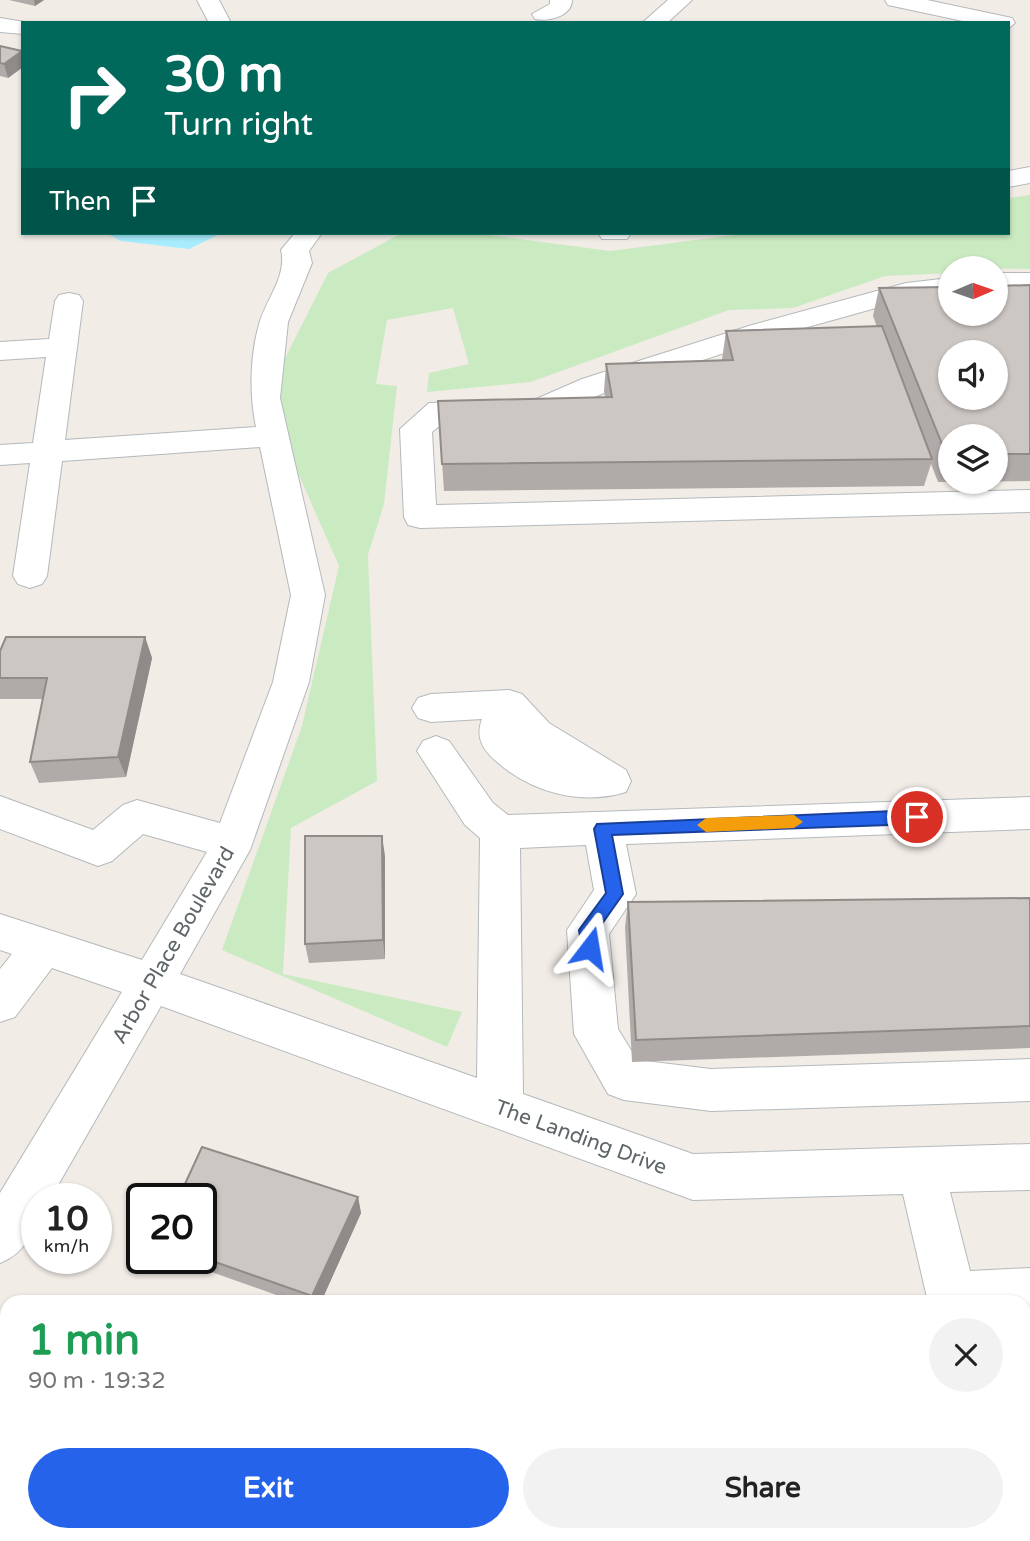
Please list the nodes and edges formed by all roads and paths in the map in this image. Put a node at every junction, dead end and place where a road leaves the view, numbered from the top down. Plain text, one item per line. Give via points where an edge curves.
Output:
1 (208, 0) edge
2 (561, 0) edge
3 (681, 0) edge
4 (896, 0) edge
5 (540, 12) edge
6 (220, 21) edge
7 (655, 21) edge
8 (994, 21) edge
9 (0, 25) edge
10 (21, 27) edge
11 (1030, 176) edge
12 (1010, 179) edge
13 (317, 242) edge
14 (1008, 281) edge
15 (1030, 281) edge
16 (938, 287) edge
17 (69, 301) dead end
18 (64, 346) junction
19 (0, 351) edge
20 (274, 436) junction
21 (50, 451) junction
22 (0, 455) edge
23 (1030, 501) edge
24 (30, 576) dead end
25 (509, 704) dead end
26 (431, 708) dead end
27 (436, 751) dead end
28 (611, 781) dead end
29 (0, 812) edge
30 (1030, 813) edge
31 (610, 829) junction
32 (500, 832) junction
33 (233, 843) junction
34 (0, 932) edge
35 (43, 946) junction
36 (152, 983) junction
37 (0, 1003) edge
38 (1030, 1080) edge
39 (500, 1108) junction
40 (1030, 1167) edge
41 (921, 1170) junction
42 (0, 1240) edge
43 (1030, 1293) edge
44 (951, 1295) edge
45 (990, 1295) edge

1 - 6 street
2 - 5 street via 561,7
3 - 7 street
4 - 8 street
9 - 10 street
11 - 12 street
13 - 20 street, Arbor Place Boulevard via 274,322 265,398
14 - 15 street
16 - 23 street via 906,291 762,331 540,408 440,410 416,429 421,517
17 - 18 street
18 - 19 street
18 - 21 street
20 - 21 street
20 - 33 street, Arbor Place Boulevard via 307,595 292,682
21 - 22 street
21 - 24 street
25 - 26 street
27 - 32 street via 479,814
28 - 31 street
29 - 33 street via 98,849 137,816
30 - 31 street
31 - 32 street
31 - 38 street via 615,894 588,930 596,1034 624,1079 711,1090
32 - 39 street
33 - 36 street, Arbor Place Boulevard
34 - 35 street, The Landing Drive
35 - 36 street, The Landing Drive
35 - 37 street
36 - 39 street, The Landing Drive
36 - 42 street, Arbor Place Boulevard
39 - 41 street, The Landing Drive via 693,1177
40 - 41 street, The Landing Drive
41 - 44 street
43 - 45 street

